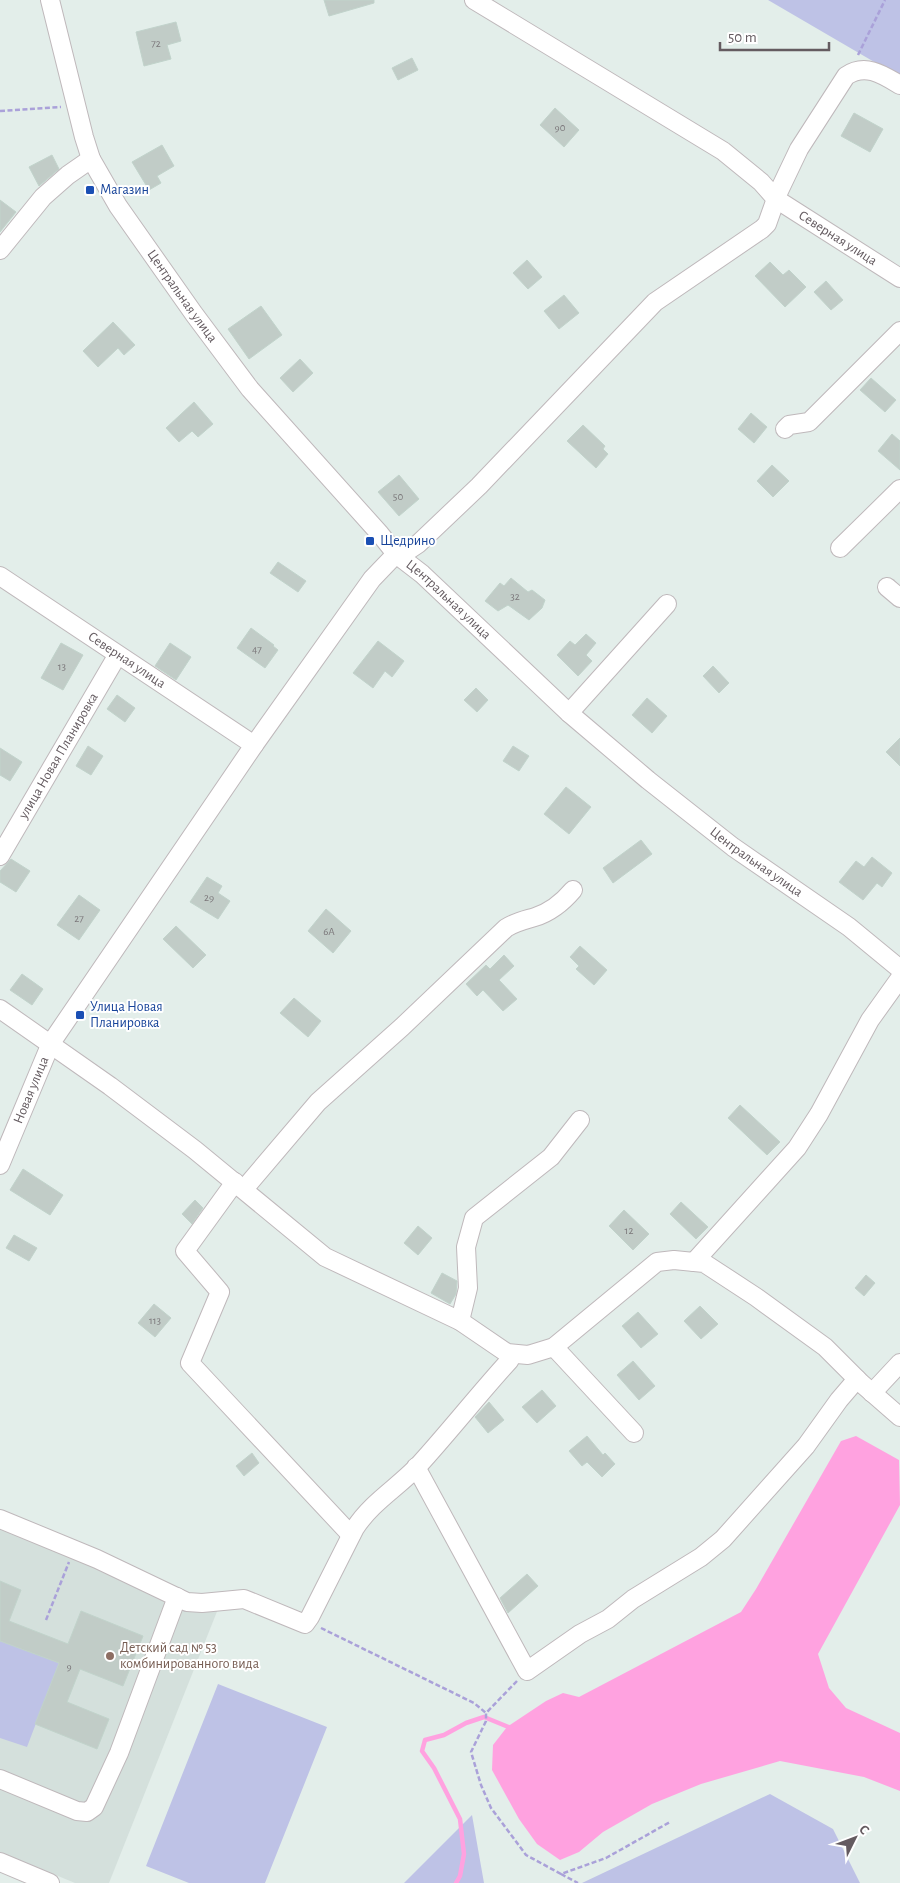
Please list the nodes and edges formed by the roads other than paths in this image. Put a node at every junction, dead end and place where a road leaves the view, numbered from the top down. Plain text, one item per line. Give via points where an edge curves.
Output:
1 (50, 0) edge
2 (474, 0) edge
3 (900, 85) edge
4 (91, 159) junction
5 (776, 199) junction
6 (0, 250) edge
7 (900, 278) edge
8 (900, 332) edge
9 (785, 429) dead end
10 (900, 489) edge
11 (840, 548) dead end
12 (396, 554) junction
13 (0, 576) edge
14 (668, 604) dead end
15 (117, 656) junction
16 (568, 713) junction
17 (254, 745) junction
18 (0, 856) edge
19 (573, 890) dead end
20 (900, 969) edge
21 (900, 978) edge
22 (0, 1008) edge
23 (51, 1044) junction
24 (580, 1120) dead end
25 (0, 1164) edge
26 (239, 1185) junction
27 (694, 1262) junction
28 (460, 1321) junction
29 (554, 1348) junction
30 (512, 1354) junction
31 (900, 1363) edge
32 (857, 1379) junction
33 (872, 1392) junction
34 (900, 1417) edge
35 (634, 1433) dead end
36 (416, 1467) junction
37 (0, 1519) edge
38 (351, 1535) junction
39 (177, 1597) junction
40 (0, 1779) edge
41 (0, 1862) edge
42 (50, 1883) edge

1 - 4 street, Центральная улица
2 - 5 street, Северная улица via 723,151 761,182
3 - 5 street via 866,69 846,76 804,141
4 - 6 street via 43,197
4 - 12 street, Центральная улица via 138,235 250,389
5 - 7 street, Северная улица
5 - 12 street via 762,229 655,302 479,486 418,544
8 - 9 street via 810,422 789,425
10 - 11 street
12 - 16 street, Центральная улица via 422,574
12 - 17 street, Новая улица via 364,589
13 - 15 street, Северная улица
14 - 16 street
15 - 17 street, Северная улица
15 - 18 street, улица Новая Планировка
16 - 20 street, Центральная улица via 733,847 849,928
17 - 23 street, Новая улица
19 - 26 street via 561,904 549,911 506,928 318,1102
21 - 27 street via 870,1020 797,1148
22 - 23 street
23 - 25 street, Новая улица
23 - 26 street via 126,1097
24 - 28 street via 551,1157 474,1218 466,1247 468,1288
26 - 28 street via 325,1257
26 - 38 street via 185,1251 220,1292 190,1363
27 - 29 street via 657,1262
27 - 32 street via 704,1263 756,1297 825,1347
28 - 30 street
29 - 30 street via 528,1355
29 - 35 street
30 - 36 street
31 - 33 street
32 - 33 street
32 - 36 street via 801,1452 723,1539 701,1557 527,1671
33 - 34 street
36 - 38 street via 372,1505
37 - 39 street via 97,1559
38 - 39 street via 305,1624 244,1599 194,1603
39 - 40 street via 119,1753 94,1807 87,1812 77,1811
41 - 42 street

